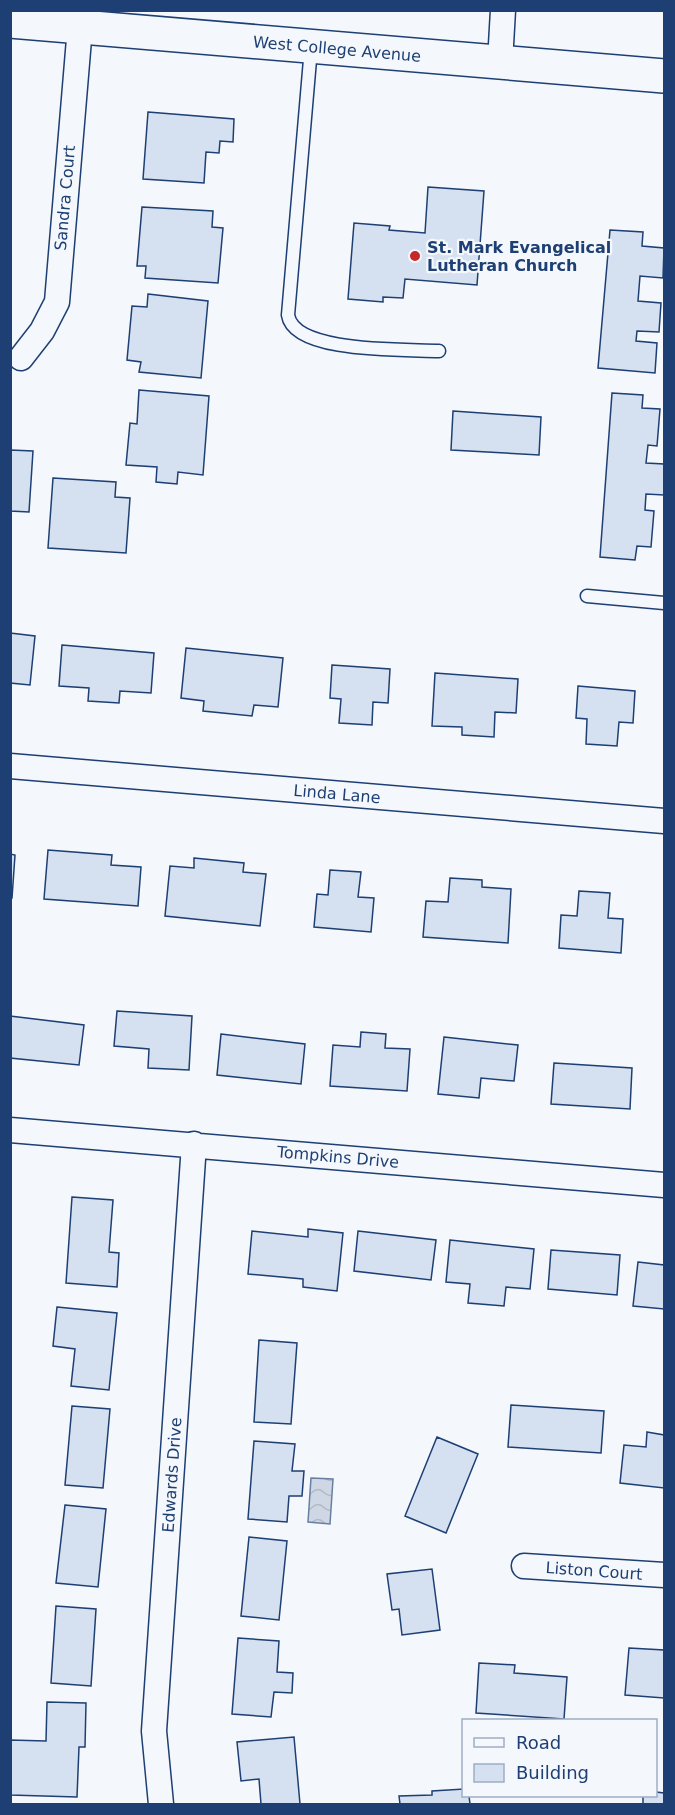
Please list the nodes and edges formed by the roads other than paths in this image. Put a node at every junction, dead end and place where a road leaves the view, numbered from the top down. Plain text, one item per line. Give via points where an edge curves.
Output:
1 (503, 10) edge
2 (10, 21) edge
3 (97, 22) edge
4 (311, 47) junction
5 (500, 62) junction
6 (664, 76) edge
7 (439, 351) dead end
8 (21, 358) dead end
9 (586, 596) dead end
10 (664, 603) edge
11 (10, 766) edge
12 (664, 821) edge
13 (10, 1130) edge
14 (194, 1144) junction
15 (664, 1185) edge
16 (524, 1566) dead end
17 (664, 1575) edge
18 (161, 1804) edge

1 - 5 street
2 - 3 main road, West College Avenue
3 - 4 main road, West College Avenue
3 - 8 street, Sandra Court via 57,302 42,331
4 - 5 main road, West College Avenue
4 - 7 lane via 289,323 311,339 333,345
5 - 6 main road, West College Avenue
9 - 10 lane
11 - 12 street, Linda Lane
13 - 14 street, Tompkins Drive
14 - 15 street, Tompkins Drive
14 - 18 street, Edwards Drive via 154,1731
16 - 17 street, Liston Court

